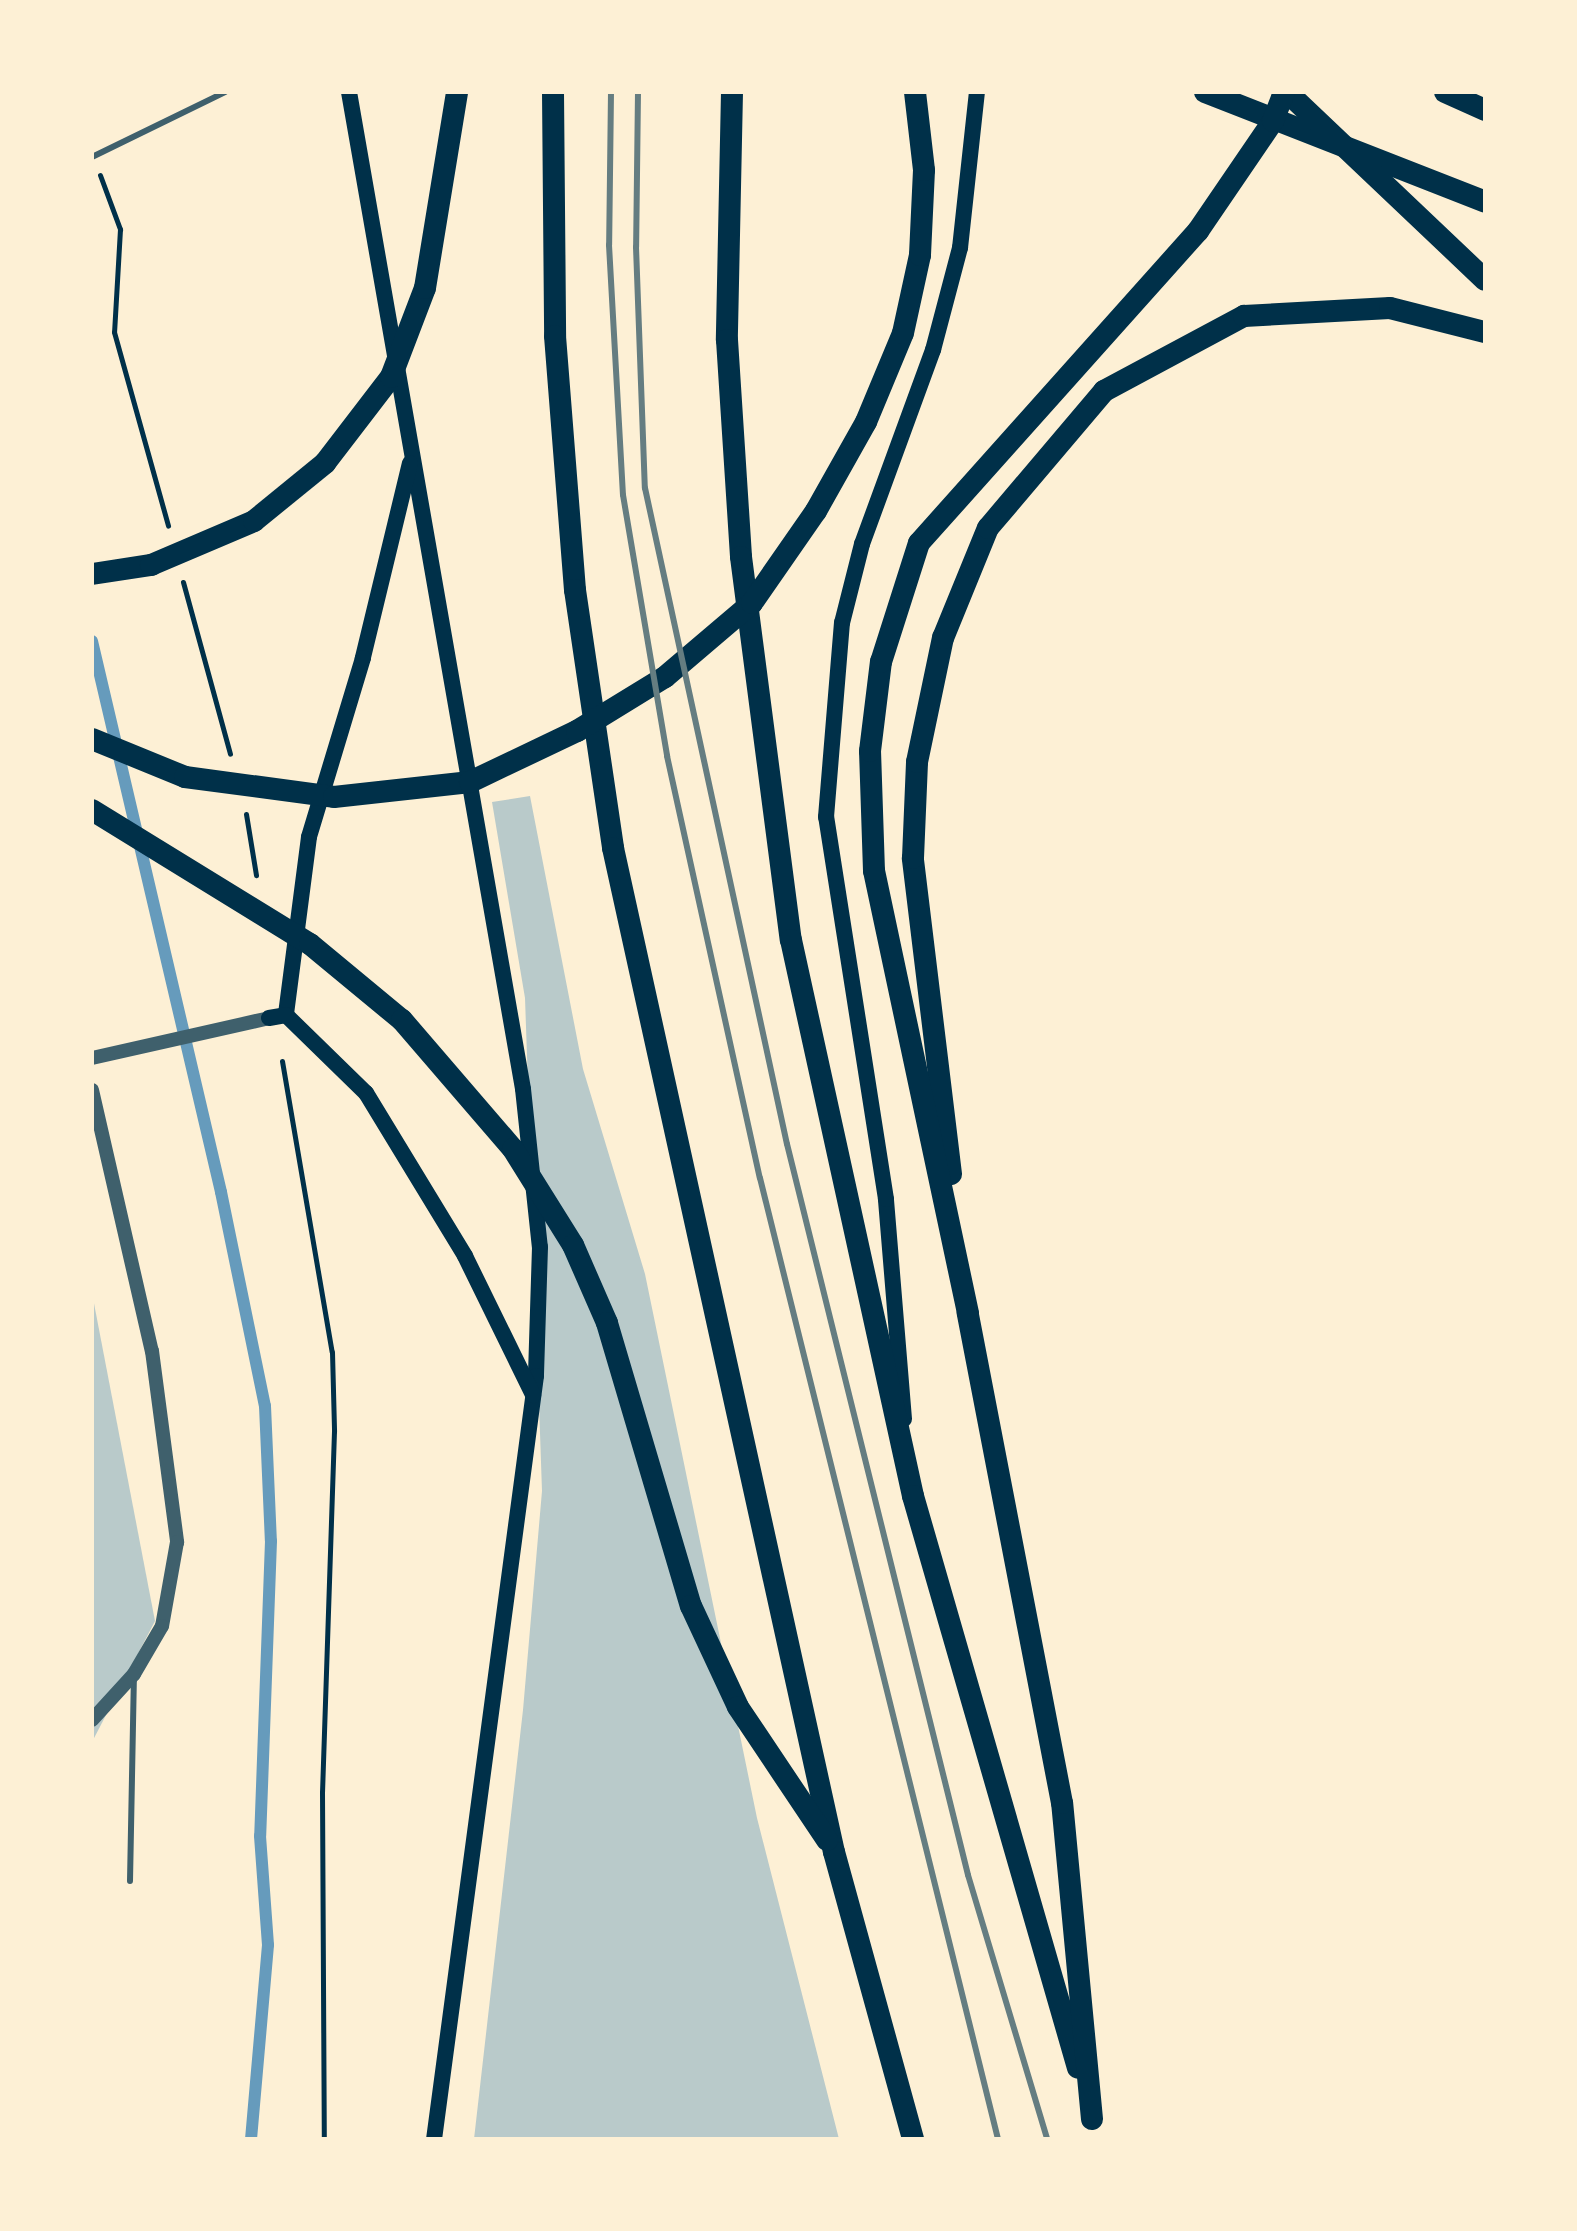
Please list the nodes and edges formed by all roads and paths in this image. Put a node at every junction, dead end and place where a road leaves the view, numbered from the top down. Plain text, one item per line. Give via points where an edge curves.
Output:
1 (225, 92) edge
2 (349, 92) edge
3 (457, 92) edge
4 (553, 92) edge
5 (732, 92) edge
6 (915, 92) edge
7 (977, 92) edge
8 (1205, 92) edge
9 (1286, 92) edge
10 (1445, 92) edge
11 (1485, 110) edge
12 (92, 157) edge
13 (1485, 202) edge
14 (1485, 280) edge
15 (1485, 332) edge
16 (412, 455) junction
17 (92, 574) edge
18 (92, 739) edge
19 (92, 810) edge
20 (286, 1015) junction
21 (269, 1018) joint
22 (92, 1058) edge
23 (282, 1061) dead end
24 (92, 1090) edge
25 (968, 1313) junction
26 (534, 1396) junction
27 (910, 1480) junction
28 (134, 1674) junction
29 (92, 1720) edge
30 (834, 1852) junction
31 (130, 1881) dead end
32 (1095, 2129) edge
33 (324, 2139) edge
34 (434, 2139) edge
35 (913, 2139) edge

1 - 12 lane
2 - 16 main road
3 - 17 highway via 425,288 391,377 335,451 254,521 151,565
4 - 30 highway via 555,336 575,590 613,848
5 - 27 highway via 727,340 741,557 791,940
6 - 18 highway via 924,170 920,255 903,333 871,409 816,511 752,603 665,677 577,731 470,782 349,795 185,777
7 - 27 main road via 960,248 933,350 862,544 842,623 826,817 886,1199
8 - 13 highway
9 - 14 highway
9 - 25 highway via 1273,121 1198,231 919,543 881,662 870,751 874,871
10 - 11 highway
15 - 25 highway via 1390,308 1244,316 1104,391 988,528 943,638 917,762 913,858
16 - 20 main road via 363,658 309,837
16 - 26 main road via 533,1163 541,1314
19 - 30 highway via 310,944 402,1020 462,1084 545,1197 607,1323 691,1606 738,1707
20 - 21 main road
20 - 26 main road via 372,1104 465,1256
21 - 22 street
23 - 33 path via 332,1352 322,1792
24 - 28 street via 152,1351 177,1542 162,1626
25 - 32 highway via 1062,1803
26 - 34 main road
27 - 32 highway
28 - 29 street
28 - 31 lane
30 - 35 highway

